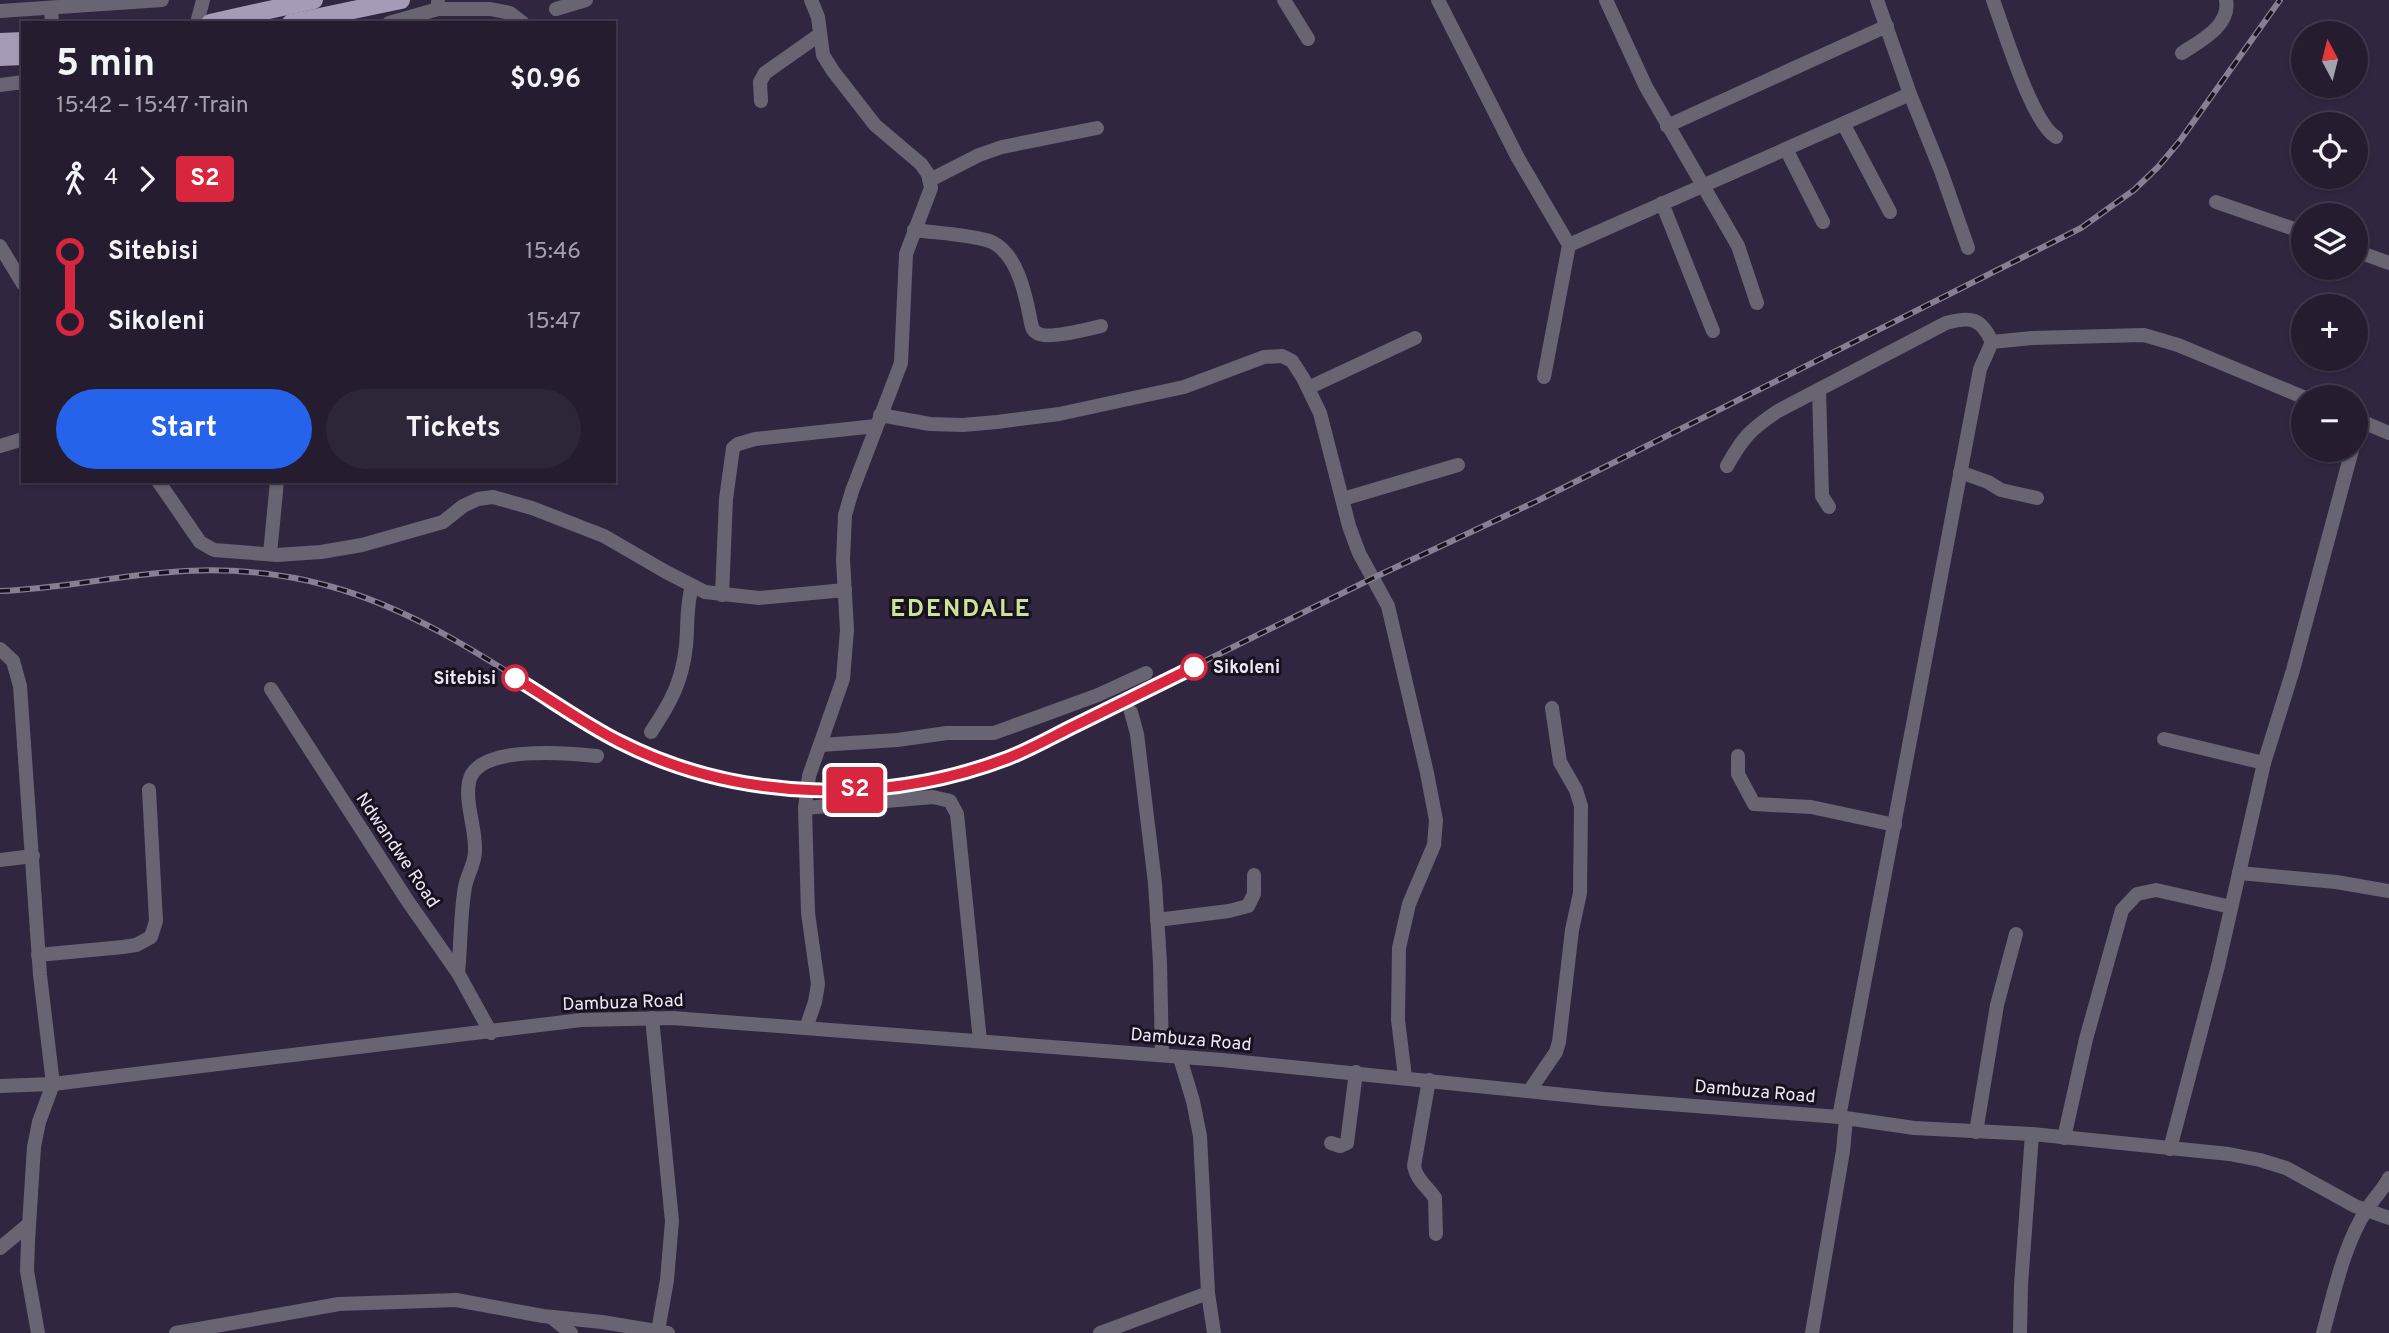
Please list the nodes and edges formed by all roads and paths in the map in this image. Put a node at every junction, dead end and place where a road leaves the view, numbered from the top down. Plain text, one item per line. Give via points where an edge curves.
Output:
1 (162, 0) edge
2 (203, 0) edge
3 (314, 0) edge
4 (401, 0) edge
5 (586, 0) edge
6 (811, 0) edge
7 (1284, 0) edge
8 (1438, 0) edge
9 (1607, 0) edge
10 (1877, 0) edge
11 (1993, 0) edge
12 (2226, 0) edge
13 (438, 5) edge
14 (555, 10) edge
15 (0, 11) edge
16 (51, 16) edge
17 (198, 21) edge
18 (219, 21) edge
19 (300, 21) edge
20 (394, 21) edge
21 (520, 21) edge
22 (1887, 26) junction
23 (820, 35) junction
24 (1308, 39) dead end
25 (21, 41) edge
26 (0, 42) edge
27 (2182, 53) dead end
28 (21, 56) edge
29 (0, 57) edge
30 (21, 82) edge
31 (0, 85) edge
32 (1910, 94) junction
33 (761, 101) dead end
34 (1844, 125) junction
35 (1667, 126) junction
36 (1097, 128) dead end
37 (2056, 137) dead end
38 (1786, 149) junction
39 (930, 180) junction
40 (1703, 185) junction
41 (2216, 202) dead end
42 (1662, 203) junction
43 (1890, 212) dead end
44 (1824, 222) dead end
45 (2291, 228) edge
46 (914, 230) junction
47 (1569, 245) junction
48 (0, 246) edge
49 (1968, 248) dead end
50 (2368, 256) edge
51 (2389, 264) edge
52 (21, 281) edge
53 (1757, 303) dead end
54 (1101, 326) dead end
55 (1713, 331) dead end
56 (1415, 338) dead end
57 (1992, 342) junction
58 (1544, 377) dead end
59 (1308, 388) junction
60 (1819, 390) junction
61 (2291, 392) edge
62 (878, 421) junction
63 (2368, 428) edge
64 (2389, 433) edge
65 (21, 440) edge
66 (0, 446) edge
67 (2349, 462) edge
68 (1458, 465) dead end
69 (1727, 466) dead end
70 (1960, 472) junction
71 (159, 483) edge
72 (277, 483) edge
73 (2038, 498) dead end
74 (1342, 499) junction
75 (1829, 507) dead end
76 (270, 554) junction
77 (692, 586) junction
78 (845, 590) junction
79 (722, 595) junction
80 (0, 649) edge
81 (1146, 673) dead end
82 (271, 689) dead end
83 (1552, 708) dead end
84 (1131, 712) dead end
85 (651, 732) dead end
86 (2164, 739) dead end
87 (820, 745) junction
88 (597, 756) dead end
89 (1738, 756) dead end
90 (2264, 763) junction
91 (149, 790) dead end
92 (805, 808) junction
93 (1895, 825) junction
94 (33, 856) junction
95 (0, 860) edge
96 (2239, 873) junction
97 (1254, 876) dead end
98 (2389, 891) edge
99 (2231, 907) junction
100 (1157, 920) junction
101 (2016, 934) dead end
102 (38, 955) junction
103 (458, 973) junction
104 (652, 1018) junction
105 (806, 1028) junction
106 (491, 1032) junction
107 (980, 1041) junction
108 (1162, 1055) junction
109 (1180, 1058) junction
110 (1356, 1072) junction
111 (1405, 1077) junction
112 (1429, 1080) junction
113 (53, 1084) junction
114 (0, 1086) edge
115 (1530, 1090) junction
116 (1842, 1118) junction
117 (1976, 1132) junction
118 (2032, 1135) junction
119 (2064, 1138) junction
120 (1331, 1143) dead end
121 (2170, 1149) junction
122 (2389, 1178) edge
123 (2367, 1209) junction
124 (2389, 1218) edge
125 (29, 1224) junction
126 (1436, 1234) dead end
127 (0, 1248) edge
128 (1208, 1293) junction
129 (550, 1317) junction
130 (663, 1332) edge
131 (38, 1333) edge
132 (176, 1333) edge
133 (571, 1333) edge
134 (1100, 1333) edge
135 (1214, 1333) edge
136 (1812, 1333) edge
137 (2020, 1333) edge
138 (2323, 1333) edge

1 - 16 street
2 - 17 street
3 - 18 main road
4 - 19 main road
5 - 14 street
6 - 23 street
7 - 24 street
8 - 47 street via 1518,158
9 - 35 street
10 - 22 street
11 - 37 street via 2037,115
12 - 27 street via 2224,19 2216,29
13 - 20 street
13 - 21 street via 510,13
15 - 16 street
22 - 32 street
22 - 35 street
23 - 33 street via 765,73 760,82
23 - 39 street via 823,55 864,112 921,164
25 - 26 main road
28 - 29 main road
30 - 31 street
32 - 34 street
32 - 49 street
34 - 38 street
34 - 43 street
35 - 40 street
36 - 39 street via 1002,147
38 - 40 street
38 - 44 street
39 - 46 street
40 - 42 street
40 - 53 street via 1742,255
41 - 45 street
42 - 47 street
42 - 55 street
46 - 54 street via 987,240 1003,250 1021,280 1033,330 1039,335
46 - 62 street via 906,254 901,363
47 - 58 street
48 - 52 street
50 - 51 street
56 - 59 street
57 - 60 street via 1975,321 1946,323
57 - 61 street via 2157,337
57 - 70 street via 1980,369
59 - 62 street via 1292,362 1273,355 1184,387 1059,414 963,425
59 - 74 street via 1320,413
60 - 69 street via 1757,425 1743,438
60 - 75 street via 1822,496
62 - 78 street via 845,515
62 - 79 street via 755,439 733,448
63 - 64 street
65 - 66 street
67 - 90 street
68 - 74 street
70 - 73 street via 2001,490
70 - 93 street
71 - 76 street via 207,548
72 - 76 street
74 - 111 street via 1359,553 1392,617 1436,820 1434,845 1409,904 1399,948 1398,1020
76 - 77 street via 362,545 443,522 463,506 493,497 604,536
77 - 79 street
77 - 85 street via 679,684
78 - 79 street via 758,598
78 - 87 street via 843,679
80 - 94 street via 13,662 20,686
81 - 87 street via 994,733
82 - 103 street, Ndwandwe Road
83 - 115 street via 1560,762 1580,799 1580,893 1559,1042
84 - 100 street
86 - 90 street
87 - 92 street via 809,776
88 - 103 street via 530,753 490,761 473,771 468,791 475,854 465,886
89 - 93 street via 1738,774 1754,804 1811,807
90 - 96 street
91 - 102 street via 156,921 152,937 136,945
92 - 105 street via 808,913 818,984
92 - 107 street via 933,797 944,798 954,807
93 - 116 street
94 - 95 street
94 - 102 street
96 - 98 street
96 - 99 street
97 - 100 street via 1254,894 1248,906
99 - 119 street via 2156,890 2137,894 2122,910
99 - 121 street
100 - 108 street
101 - 117 street via 1997,1005
102 - 113 street
103 - 106 street, Ndwandwe Road
104 - 105 street, Dambuza Road
104 - 106 street, Dambuza Road via 581,1020
104 - 130 street via 672,1221
105 - 107 street, Dambuza Road
106 - 113 street, Dambuza Road
107 - 108 street, Dambuza Road
108 - 109 street, Dambuza Road
109 - 110 street, Dambuza Road
109 - 128 street via 1199,1128
110 - 111 street, Dambuza Road
110 - 120 street via 1346,1143
111 - 112 street, Dambuza Road
112 - 115 street, Dambuza Road
112 - 126 street via 1414,1166 1437,1206
113 - 114 street, Dambuza Road
113 - 125 street via 34,1147
115 - 116 street, Dambuza Road
116 - 117 street, Dambuza Road
116 - 136 street via 1843,1151
117 - 118 street, Dambuza Road
118 - 119 street, Dambuza Road
118 - 137 street
119 - 121 street, Dambuza Road
121 - 123 street, Dambuza Road via 2277,1164
122 - 123 street
123 - 124 street, Dambuza Road
123 - 138 street via 2342,1262
125 - 127 street
125 - 131 street via 27,1271
128 - 134 street
128 - 135 street
129 - 130 street
129 - 132 street via 463,1300 340,1304
129 - 133 street

